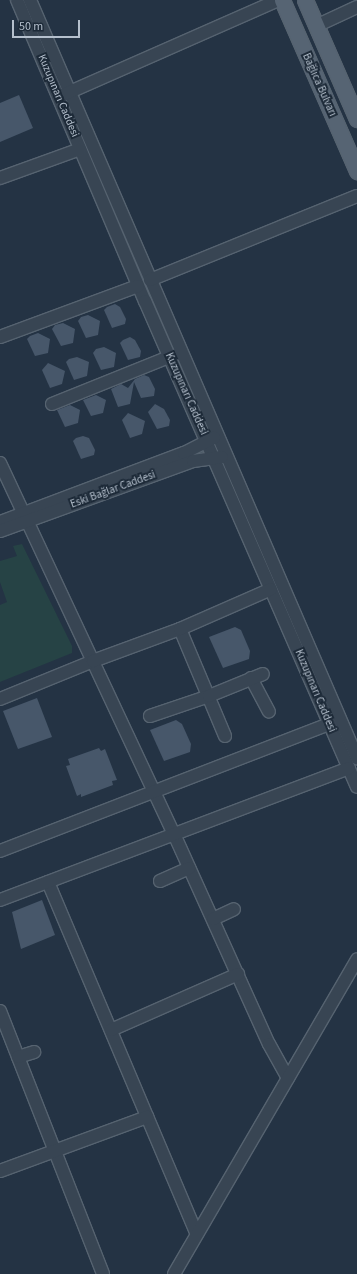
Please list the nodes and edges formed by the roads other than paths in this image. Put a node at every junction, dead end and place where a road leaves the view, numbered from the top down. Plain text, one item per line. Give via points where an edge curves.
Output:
1 (17, 0) edge
2 (30, 0) edge
3 (278, 0) edge
4 (282, 0) edge
5 (305, 0) edge
6 (357, 7) edge
7 (316, 26) junction
8 (63, 94) junction
9 (357, 119) edge
10 (80, 149) junction
11 (357, 171) edge
12 (0, 178) edge
13 (357, 196) edge
14 (150, 280) junction
15 (138, 286) junction
16 (0, 337) edge
17 (170, 357) junction
18 (52, 404) dead end
19 (219, 436) junction
20 (206, 440) junction
21 (227, 454) junction
22 (215, 459) junction
23 (1, 468) edge
24 (24, 518) junction
25 (0, 522) edge
26 (0, 531) edge
27 (271, 589) junction
28 (180, 629) junction
29 (93, 661) junction
30 (209, 696) junction
31 (0, 699) edge
32 (269, 712) dead end
33 (150, 716) dead end
34 (329, 724) junction
35 (225, 736) dead end
36 (357, 758) edge
37 (348, 768) junction
38 (357, 788) edge
39 (153, 791) junction
40 (174, 834) junction
41 (0, 850) edge
42 (190, 868) junction
43 (160, 881) dead end
44 (48, 882) junction
45 (0, 900) edge
46 (234, 909) dead end
47 (213, 919) junction
48 (357, 959) edge
49 (238, 974) junction
50 (0, 1011) edge
51 (110, 1030) junction
52 (34, 1052) dead end
53 (18, 1057) junction
54 (288, 1078) junction
55 (147, 1117) junction
56 (55, 1151) junction
57 (0, 1171) edge
58 (197, 1234) junction
59 (103, 1274) edge
60 (174, 1274) edge

1 - 8 street, Kuzupınarı Caddesi
2 - 8 street, Kuzupınarı Caddesi
3 - 8 street
4 - 11 main road, Bağlıca Bulvarı
5 - 7 main road, Bağlıca Bulvarı
6 - 7 street
7 - 9 main road, Bağlıca Bulvarı
8 - 10 street, Kuzupınarı Caddesi
8 - 14 street, Kuzupınarı Caddesi
10 - 12 street
10 - 15 street, Kuzupınarı Caddesi
13 - 14 street
14 - 19 street, Kuzupınarı Caddesi
15 - 16 street
15 - 17 street, Kuzupınarı Caddesi
17 - 18 street
17 - 20 street, Kuzupınarı Caddesi
19 - 20 street, Eski Bağlar Caddesi
19 - 21 street, Kuzupınarı Caddesi
20 - 22 street, Kuzupınarı Caddesi
20 - 24 street, Eski Bağlar Caddesi via 184,453
21 - 22 street, Eski Bağlar Caddesi
21 - 36 street, Kuzupınarı Caddesi
22 - 24 street, Eski Bağlar Caddesi via 193,461
22 - 27 street, Kuzupınarı Caddesi
23 - 24 street
24 - 25 street, Eski Bağlar Caddesi
24 - 26 street, Eski Bağlar Caddesi
24 - 29 street
27 - 28 street
27 - 34 street, Kuzupınarı Caddesi
28 - 29 street
28 - 30 street
29 - 31 street
29 - 39 street
30 - 32 street via 257,676
30 - 33 street
30 - 35 street
34 - 37 street, Kuzupınarı Caddesi
34 - 39 street
37 - 38 street, Kuzupınarı Caddesi
37 - 40 street
39 - 40 street
39 - 41 street
40 - 42 street
40 - 44 street
42 - 43 street
42 - 47 street
44 - 45 street
44 - 51 street
46 - 47 street
47 - 49 street
48 - 54 street
49 - 51 street
49 - 54 street via 269,1044
50 - 53 street
51 - 55 street
52 - 53 street
53 - 56 street
54 - 58 street
55 - 56 street
55 - 58 street
56 - 57 street
56 - 59 street
58 - 60 street

